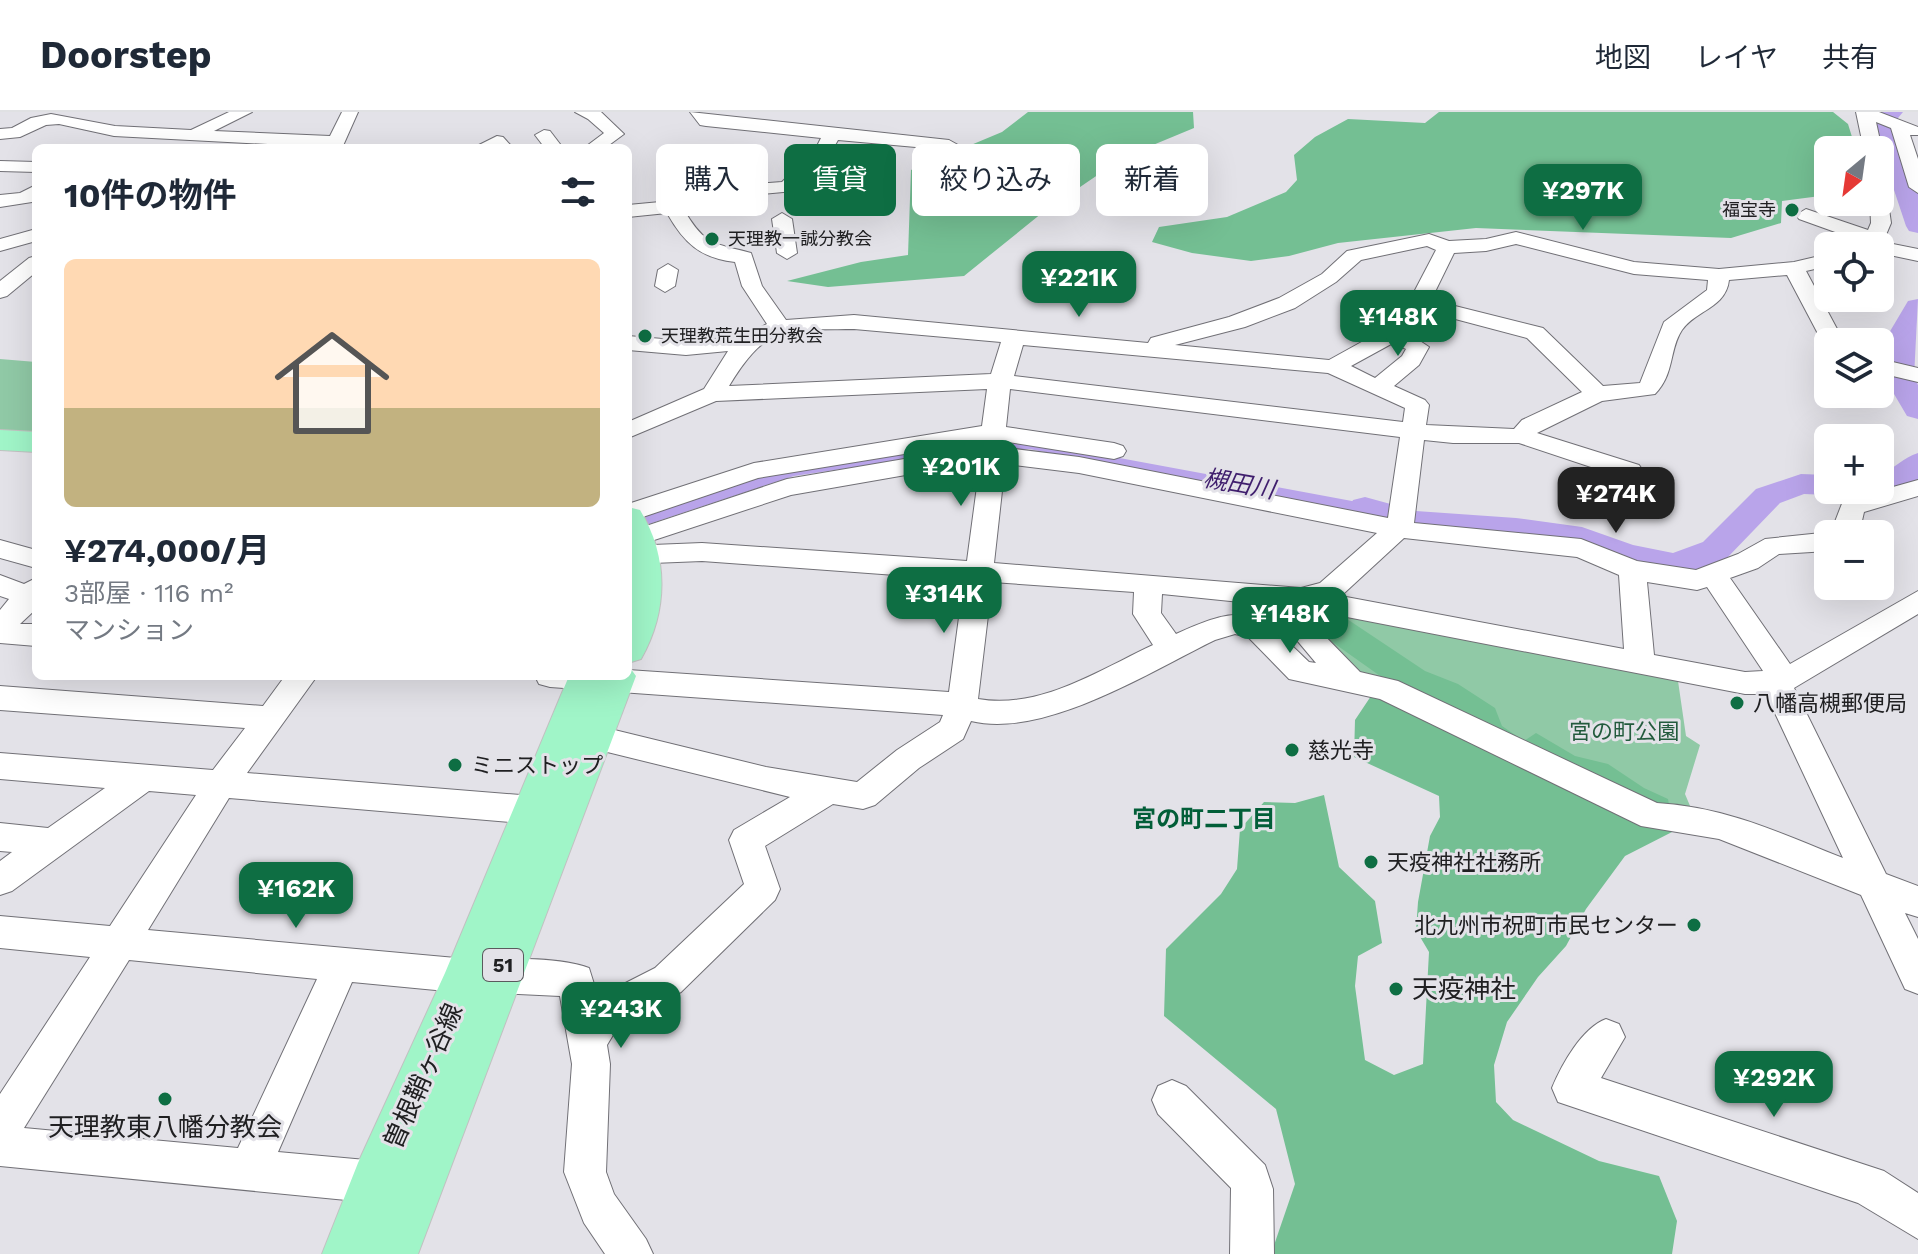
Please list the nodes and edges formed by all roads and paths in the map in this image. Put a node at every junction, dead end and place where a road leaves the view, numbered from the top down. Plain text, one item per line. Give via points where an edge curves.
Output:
1 (244, 112) edge
2 (350, 112) edge
3 (364, 112) edge
4 (583, 112) edge
5 (698, 112) edge
6 (1868, 114) edge
7 (1905, 118) edge
8 (1918, 132) edge
9 (0, 134) edge
10 (192, 134) junction
11 (832, 134) junction
12 (1871, 136) edge
13 (235, 142) edge
14 (180, 144) edge
15 (287, 144) edge
16 (340, 144) edge
17 (340, 144) edge
18 (599, 144) edge
19 (938, 144) edge
20 (0, 166) edge
21 (32, 167) edge
22 (1918, 187) edge
23 (768, 189) edge
24 (32, 194) edge
25 (0, 201) edge
26 (656, 209) edge
27 (632, 211) edge
28 (1806, 215) dead end
29 (679, 216) edge
30 (782, 219) dead end
31 (1846, 232) edge
32 (32, 236) edge
33 (0, 245) edge
34 (1447, 247) junction
35 (1894, 249) edge
36 (787, 253) dead end
37 (1918, 255) edge
38 (1814, 263) edge
39 (32, 265) edge
40 (1794, 268) junction
41 (1719, 275) junction
42 (0, 292) edge
43 (1418, 303) junction
44 (781, 328) junction
45 (1826, 328) edge
46 (1393, 334) junction
47 (1015, 335) junction
48 (632, 343) edge
49 (747, 343) junction
50 (1138, 349) junction
51 (1333, 367) junction
52 (1000, 381) junction
53 (1378, 387) junction
54 (712, 394) junction
55 (1597, 394) junction
56 (632, 429) edge
57 (1412, 431) junction
58 (1521, 436) junction
59 (0, 440) edge
60 (32, 442) edge
61 (994, 445) junction
62 (1630, 471) dead end
63 (1918, 488) edge
64 (1401, 516) junction
65 (1849, 520) edge
66 (633, 535) edge
67 (1814, 544) edge
68 (0, 549) edge
69 (32, 558) edge
70 (1632, 570) junction
71 (978, 571) junction
72 (1714, 575) junction
73 (1149, 584) junction
74 (0, 585) edge
75 (1245, 592) junction
76 (32, 593) edge
77 (32, 594) edge
78 (1301, 598) junction
79 (1918, 601) edge
80 (1246, 626) junction
81 (632, 629) edge
82 (0, 630) edge
83 (32, 634) edge
84 (1170, 647) junction
85 (1640, 662) junction
86 (632, 676) edge
87 (1349, 679) junction
88 (299, 680) edge
89 (595, 680) edge
90 (598, 680) edge
91 (1780, 681) junction
92 (0, 698) edge
93 (962, 705) junction
94 (268, 718) junction
95 (594, 737) junction
96 (0, 766) edge
97 (145, 777) junction
98 (221, 784) junction
99 (829, 790) junction
100 (533, 810) junction
101 (0, 837) edge
102 (50, 842) junction
103 (0, 880) edge
104 (1872, 884) junction
105 (1918, 902) edge
106 (0, 932) edge
107 (120, 943) junction
108 (342, 964) junction
109 (483, 976) junction
110 (1918, 977) edge
111 (1606, 1037) dead end
112 (587, 1042) junction
113 (1172, 1100) dead end
114 (0, 1130) edge
115 (0, 1146) edge
116 (249, 1170) junction
117 (377, 1182) junction
118 (1918, 1218) edge
119 (349, 1254) edge
120 (391, 1254) edge
121 (631, 1254) edge
122 (1252, 1254) edge

1 - 10 street
2 - 16 street
3 - 17 street
4 - 18 street via 615,134
5 - 11 street via 706,121
6 - 7 street
6 - 12 street
7 - 8 street
7 - 22 street
9 - 10 street via 23,132 42,120 81,129
10 - 13 street
10 - 14 street
11 - 19 street
11 - 23 street via 824,150 787,187
13 - 15 street
20 - 21 street
24 - 25 street
26 - 27 street
28 - 31 street
29 - 44 street via 700,248 744,257 752,286
30 - 36 street
32 - 33 street
34 - 41 street via 1516,238 1634,268
34 - 43 street
34 - 50 street via 1429,240 1354,255 1329,278 1287,303
35 - 37 street
38 - 40 street
39 - 42 street
40 - 41 street
40 - 45 street
41 - 55 street via 1717,292 1672,327 1655,381 1647,389
43 - 46 street via 1410,320
43 - 55 street via 1535,333
44 - 47 street via 854,322
44 - 49 street
46 - 51 street
46 - 53 street via 1418,347 1411,360
47 - 50 street
47 - 52 street
48 - 49 street via 686,348
49 - 54 street
50 - 51 street
51 - 53 street
52 - 54 street
52 - 57 street
52 - 61 street
53 - 57 street via 1417,405
54 - 56 street
55 - 58 street via 1531,425
57 - 58 street via 1476,438
57 - 64 street
58 - 62 street
59 - 60 main road
61 - 64 street via 1017,456
61 - 66 street via 963,457 787,487
61 - 71 street
63 - 65 street via 1852,507
64 - 70 street via 1416,532 1581,548
64 - 78 street via 1330,590
66 - 71 street via 702,552
66 - 81 main road, 曽根鞘ヶ谷線 / 51 via 646,588 641,617
67 - 72 street via 1774,545
68 - 69 street
70 - 72 street via 1697,580
70 - 85 street
71 - 73 street
71 - 93 street
72 - 91 street
73 - 75 street
73 - 84 street via 1147,614
74 - 76 street
75 - 78 street
75 - 80 street
77 - 82 street
78 - 85 street
78 - 87 street via 1304,632
79 - 91 street
80 - 84 street via 1235,624
80 - 87 street via 1258,630 1300,671
82 - 83 street
84 - 93 street via 1049,706 978,713
85 - 91 street via 1745,683
86 - 93 street
87 - 104 street via 1387,689 1653,816 1724,826
88 - 94 street
89 - 100 main road, 曽根鞘ヶ谷線 / 51
90 - 95 main road, 曽根鞘ヶ谷線 / 51
91 - 104 street
92 - 94 street
93 - 99 street via 952,730 863,796
94 - 98 street
95 - 99 street via 766,780
95 - 109 main road, 曽根鞘ヶ谷線 / 51
96 - 97 street
97 - 98 street
97 - 102 street
98 - 100 street
98 - 107 street
99 - 112 street via 746,840 763,889 668,980 606,1012
100 - 109 main road, 曽根鞘ヶ谷線 / 51
101 - 102 street
102 - 103 street
104 - 105 street
104 - 110 street
106 - 107 street
107 - 108 street
107 - 114 street
108 - 109 street
108 - 116 street
109 - 112 street via 576,980
109 - 117 main road, 曽根鞘ヶ谷線 / 51
109 - 120 main road, 曽根鞘ヶ谷線 / 51
111 - 118 street via 1572,1088 1869,1186
112 - 121 street via 591,1064 585,1172 599,1208
113 - 122 street via 1250,1179
115 - 116 street
116 - 117 street
117 - 119 main road, 曽根鞘ヶ谷線 / 51

